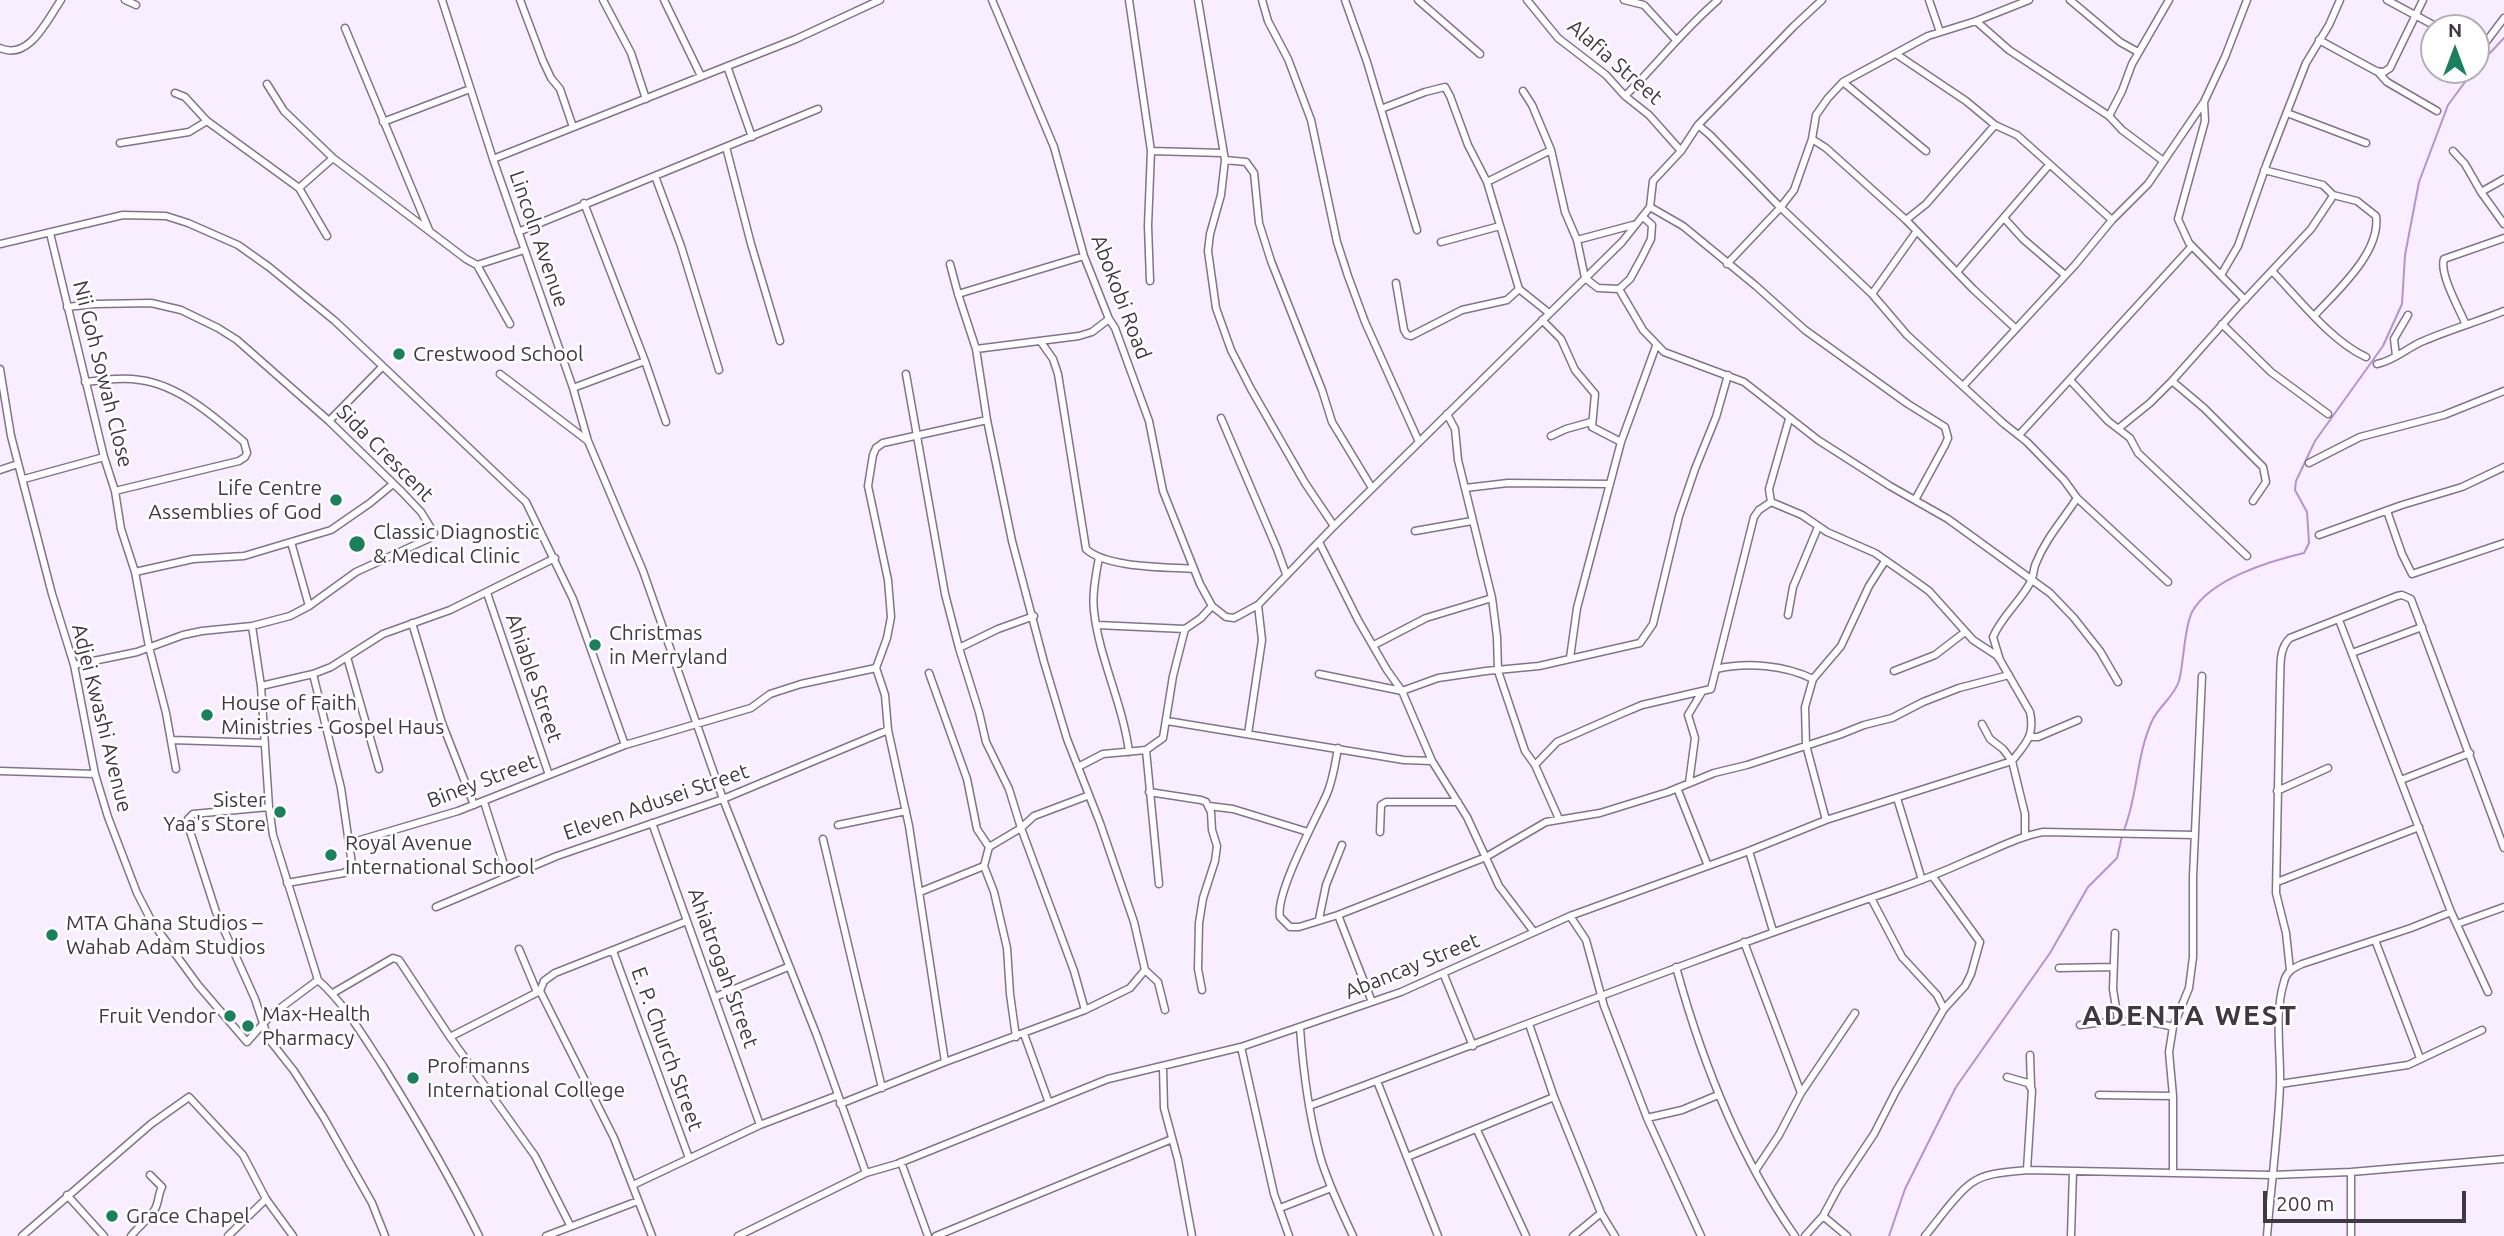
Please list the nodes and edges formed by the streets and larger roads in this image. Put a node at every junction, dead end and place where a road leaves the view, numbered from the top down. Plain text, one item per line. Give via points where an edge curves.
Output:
1 (61, 0) edge
2 (125, 0) edge
3 (442, 0) edge
4 (520, 0) edge
5 (603, 0) edge
6 (664, 0) edge
7 (880, 0) edge
8 (992, 0) edge
9 (1129, 0) edge
10 (1198, 0) edge
11 (1262, 0) edge
12 (1345, 0) edge
13 (1418, 0) edge
14 (1527, 0) edge
15 (1623, 0) edge
16 (1718, 0) edge
17 (1822, 0) edge
18 (1929, 0) edge
19 (2029, 0) edge
20 (2070, 0) edge
21 (2169, 0) edge
22 (2247, 0) edge
23 (2340, 0) edge
24 (2387, 0) edge
25 (2423, 0) edge
26 (870, 2) edge
27 (136, 5) dead end
28 (2415, 15) junction
29 (2420, 18) edge
30 (2504, 18) edge
31 (1976, 21) junction
32 (345, 28) dead end
33 (1940, 32) junction
34 (2490, 37) edge
35 (1676, 40) junction
36 (2319, 40) junction
37 (0, 48) edge
38 (2138, 52) junction
39 (1480, 54) dead end
40 (1896, 54) junction
41 (727, 66) junction
42 (2377, 71) junction
43 (701, 76) junction
44 (1843, 82) junction
45 (267, 84) dead end
46 (470, 89) junction
47 (1523, 91) dead end
48 (175, 93) dead end
49 (1625, 96) junction
50 (646, 99) junction
51 (2204, 102) junction
52 (818, 108) dead end
53 (1381, 109) junction
54 (2437, 111) dead end
55 (2287, 113) junction
56 (2109, 116) junction
57 (207, 121) junction
58 (383, 122) junction
59 (1698, 125) junction
60 (1995, 125) junction
61 (573, 127) junction
62 (752, 137) junction
63 (1812, 139) junction
64 (120, 143) dead end
65 (2366, 143) dead end
66 (726, 147) junction
67 (1550, 150) junction
68 (1681, 150) junction
69 (1151, 151) junction
70 (1926, 151) dead end
71 (2453, 151) dead end
72 (1224, 156) junction
73 (333, 158) junction
74 (493, 159) junction
75 (2162, 160) junction
76 (2049, 165) junction
77 (2264, 170) junction
78 (655, 176) junction
79 (2504, 179) edge
80 (1487, 182) junction
81 (299, 188) junction
82 (2481, 192) junction
83 (2333, 195) junction
84 (584, 204) junction
85 (1650, 207) junction
86 (1780, 208) junction
87 (1643, 217) junction
88 (2004, 218) junction
89 (1906, 220) junction
90 (2112, 220) junction
91 (2504, 224) edge
92 (1634, 225) junction
93 (1500, 226) junction
94 (1417, 230) dead end
95 (430, 232) junction
96 (517, 232) junction
97 (1916, 232) junction
98 (50, 233) junction
99 (327, 236) dead end
100 (2504, 238) edge
101 (1577, 240) junction
102 (1441, 242) dead end
103 (0, 244) edge
104 (2192, 246) junction
105 (524, 250) junction
106 (1084, 256) junction
107 (950, 264) dead end
108 (1727, 264) junction
109 (477, 265) junction
110 (2273, 271) junction
111 (1957, 272) junction
112 (2065, 275) junction
113 (2221, 275) junction
114 (1585, 278) junction
115 (1150, 281) dead end
116 (1396, 283) dead end
117 (1519, 289) junction
118 (1619, 289) junction
119 (958, 294) junction
120 (1872, 294) junction
121 (2245, 300) junction
122 (67, 307) junction
123 (2504, 311) edge
124 (1549, 313) junction
125 (2315, 314) junction
126 (2408, 315) dead end
127 (1109, 319) junction
128 (1542, 320) junction
129 (510, 324) dead end
130 (2222, 324) junction
131 (2466, 326) junction
132 (2015, 328) junction
133 (780, 341) dead end
134 (1041, 342) junction
135 (1656, 346) junction
136 (976, 349) junction
137 (2396, 356) junction
138 (2366, 357) dead end
139 (645, 360) junction
140 (2377, 364) dead end
141 (382, 367) junction
142 (0, 369) edge
143 (719, 370) dead end
144 (500, 374) dead end
145 (906, 374) dead end
146 (1728, 375) junction
147 (2070, 380) junction
148 (1, 381) edge
149 (2172, 381) junction
150 (85, 382) junction
151 (1964, 385) junction
152 (573, 388) junction
153 (2504, 391) edge
154 (1447, 414) junction
155 (2328, 414) dead end
156 (1221, 418) dead end
157 (1789, 419) junction
158 (987, 420) junction
159 (329, 421) junction
160 (666, 422) dead end
161 (1591, 422) junction
162 (2119, 428) junction
163 (2019, 435) junction
164 (1551, 436) dead end
165 (916, 437) junction
166 (588, 441) junction
167 (1419, 442) junction
168 (1621, 442) junction
169 (104, 457) junction
170 (2309, 463) dead end
171 (19, 464) junction
172 (2504, 467) edge
173 (0, 470) edge
174 (23, 479) junction
175 (393, 484) junction
176 (1610, 484) junction
177 (1372, 488) junction
178 (1465, 488) junction
179 (115, 491) junction
180 (2077, 498) junction
181 (1915, 500) junction
182 (2253, 500) dead end
183 (1771, 502) junction
184 (2387, 511) junction
185 (1472, 522) junction
186 (1334, 526) junction
187 (1818, 527) junction
188 (1415, 531) dead end
189 (2319, 535) dead end
190 (291, 542) junction
191 (1319, 542) junction
192 (2504, 543) edge
193 (2246, 556) dead end
194 (1099, 557) junction
195 (555, 558) junction
196 (1885, 561) junction
197 (1194, 569) junction
198 (135, 572) junction
199 (1286, 574) junction
200 (2032, 581) junction
201 (2168, 582) dead end
202 (487, 593) junction
203 (1492, 598) junction
204 (1258, 605) junction
205 (309, 606) junction
206 (1213, 606) junction
207 (1788, 615) dead end
208 (1034, 616) junction
209 (2339, 620) junction
210 (412, 623) junction
211 (1097, 625) junction
212 (253, 626) junction
213 (2422, 627) junction
214 (1185, 629) junction
215 (1965, 632) junction
216 (1374, 645) junction
217 (149, 647) junction
218 (959, 648) junction
219 (2351, 653) junction
220 (347, 657) junction
221 (1570, 658) junction
222 (2000, 660) junction
223 (74, 665) junction
224 (876, 668) junction
225 (1716, 669) junction
226 (1498, 671) junction
227 (1894, 671) dead end
228 (929, 673) dead end
229 (313, 674) junction
230 (1319, 674) dead end
231 (2009, 675) junction
232 (2202, 677) dead end
233 (1813, 679) junction
234 (2118, 682) dead end
235 (261, 686) junction
236 (1402, 691) junction
237 (1702, 692) junction
238 (2078, 720) dead end
239 (1167, 721) junction
240 (697, 723) junction
241 (1982, 724) dead end
242 (888, 730) junction
243 (1248, 734) junction
244 (2030, 737) junction
245 (172, 740) junction
246 (265, 743) junction
247 (625, 745) junction
248 (1806, 745) junction
249 (1338, 748) junction
250 (1146, 750) junction
251 (1129, 752) junction
252 (2470, 753) junction
253 (1432, 761) junction
254 (2012, 761) junction
255 (1535, 765) junction
256 (1078, 767) junction
257 (2328, 768) dead end
258 (176, 769) dead end
259 (379, 769) dead end
260 (0, 771) edge
261 (95, 774) junction
262 (549, 775) junction
263 (2401, 780) junction
264 (1689, 783) junction
265 (1677, 788) junction
266 (2277, 791) junction
267 (1149, 792) junction
268 (1087, 796) junction
269 (1897, 797) junction
270 (723, 799) junction
271 (484, 802) junction
272 (1458, 802) junction
273 (1207, 804) junction
274 (474, 805) junction
275 (269, 807) junction
276 (906, 811) junction
277 (1559, 820) junction
278 (1826, 820) junction
279 (652, 823) junction
280 (838, 825) dead end
281 (2419, 827) junction
282 (1021, 828) junction
283 (1308, 832) junction
284 (1380, 832) dead end
285 (2025, 835) junction
286 (2194, 835) junction
287 (824, 839) dead end
288 (350, 843) junction
289 (1342, 845) dead end
290 (989, 847) junction
291 (2504, 848) edge
292 (1749, 851) junction
293 (1486, 857) junction
294 (984, 866) junction
295 (1708, 866) junction
296 (508, 877) junction
297 (1933, 877) junction
298 (1922, 880) junction
299 (287, 883) junction
300 (2277, 883) junction
301 (1159, 884) dead end
302 (920, 892) junction
303 (1871, 898) junction
304 (436, 907) dead end
305 (2504, 907) edge
306 (2451, 912) junction
307 (1338, 915) junction
308 (1570, 916) junction
309 (1319, 919) junction
310 (687, 921) junction
311 (2457, 924) junction
312 (1773, 931) junction
313 (1535, 932) junction
314 (2115, 933) dead end
315 (2375, 940) junction
316 (1744, 942) junction
317 (519, 949) dead end
318 (613, 951) junction
319 (788, 967) junction
320 (1676, 967) junction
321 (2113, 967) junction
322 (2059, 968) dead end
323 (1145, 970) junction
324 (2290, 970) junction
325 (1444, 975) junction
326 (318, 980) junction
327 (1202, 990) dead end
328 (538, 992) junction
329 (2488, 992) dead end
330 (333, 993) junction
331 (1600, 994) junction
332 (715, 998) junction
333 (1372, 1002) junction
334 (1944, 1009) junction
335 (1085, 1010) junction
336 (1165, 1010) dead end
337 (1855, 1013) dead end
338 (2118, 1020) junction
339 (1529, 1024) junction
340 (265, 1025) junction
341 (2080, 1025) dead end
342 (2174, 1027) junction
343 (1300, 1028) junction
344 (2482, 1030) dead end
345 (1024, 1034) junction
346 (1016, 1037) junction
347 (450, 1038) junction
348 (1473, 1046) junction
349 (1241, 1047) junction
350 (2030, 1055) dead end
351 (2420, 1058) junction
352 (945, 1062) junction
353 (1163, 1068) junction
354 (2007, 1077) dead end
355 (1377, 1081) junction
356 (2280, 1084) junction
357 (2031, 1086) junction
358 (882, 1088) junction
359 (1801, 1093) junction
360 (1718, 1095) junction
361 (836, 1096) junction
362 (2099, 1096) dead end
363 (2173, 1096) junction
364 (1554, 1097) junction
365 (1049, 1103) junction
366 (840, 1104) junction
367 (1309, 1106) junction
368 (1647, 1118) junction
369 (760, 1125) junction
370 (1477, 1129) junction
371 (1172, 1139) junction
372 (1407, 1157) junction
373 (689, 1158) junction
374 (2504, 1159) edge
375 (901, 1163) junction
376 (2027, 1170) junction
377 (1755, 1171) junction
378 (2073, 1171) junction
379 (2351, 1172) junction
380 (866, 1173) junction
381 (2173, 1173) junction
382 (150, 1175) dead end
383 (2272, 1175) junction
384 (633, 1185) junction
385 (1331, 1188) junction
386 (67, 1195) junction
387 (267, 1199) junction
388 (638, 1202) junction
389 (1280, 1208) junction
390 (1601, 1213) junction
391 (1824, 1216) junction
392 (570, 1226) junction
393 (1699, 1233) edge
394 (22, 1236) edge
395 (104, 1236) edge
396 (131, 1236) edge
397 (228, 1236) edge
398 (293, 1236) edge
399 (385, 1236) edge
400 (479, 1236) edge
401 (546, 1236) edge
402 (652, 1236) edge
403 (738, 1236) edge
404 (928, 1236) edge
405 (936, 1236) edge
406 (1192, 1236) edge
407 (1289, 1236) edge
408 (1353, 1236) edge
409 (1438, 1236) edge
410 (1526, 1236) edge
411 (1573, 1236) edge
412 (1615, 1236) edge
413 (1690, 1236) edge
414 (1795, 1236) edge
415 (1805, 1236) edge
416 (1847, 1236) edge
417 (1925, 1236) edge
418 (2071, 1236) edge
419 (2267, 1236) edge
420 (2351, 1236) edge

1 - 37 street via 28,46 10,52
2 - 27 street
3 - 46 street
4 - 61 street
5 - 50 street via 631,53
6 - 43 street
7 - 26 street, Lincoln Avenue
8 - 106 street, Abokobi Road via 1054,147
9 - 69 street
10 - 72 street
11 - 167 street via 1311,120 1348,276
12 - 53 street
13 - 39 street
14 - 49 street, Alafia Street via 1558,38
15 - 35 street via 1643,5
16 - 35 street
17 - 59 street
18 - 33 street
19 - 31 street
20 - 38 street
21 - 38 street
22 - 51 street
23 - 36 street
24 - 28 street
25 - 28 street
26 - 41 street, Lincoln Avenue via 796,39
28 - 29 street
28 - 42 street via 2390,68
30 - 34 street
31 - 33 street
31 - 56 street via 2009,50
32 - 58 street
33 - 40 street
35 - 49 street
36 - 42 street
36 - 55 street
38 - 56 street
40 - 44 street
40 - 60 street
41 - 43 street, Lincoln Avenue
41 - 62 street
42 - 54 street via 2387,82
43 - 50 street, Lincoln Avenue
44 - 63 street via 1816,115
44 - 70 street
45 - 73 street via 284,111
46 - 58 street
46 - 74 street
47 - 67 street
48 - 57 street via 185,97
49 - 68 street, Alafia Street
50 - 61 street, Lincoln Avenue
51 - 75 street
51 - 104 street via 2205,121 2178,219
52 - 62 street
53 - 80 street via 1445,87
53 - 94 street
55 - 65 street
55 - 77 street
56 - 75 street
57 - 64 street via 189,132
57 - 81 street
58 - 95 street
59 - 68 street
59 - 86 street
60 - 76 street via 2017,135
60 - 89 street via 1926,204
61 - 74 street, Lincoln Avenue
62 - 66 street
63 - 86 street via 1794,190
63 - 89 street
66 - 78 street
66 - 133 street
67 - 80 street
67 - 101 street
68 - 85 street via 1653,181
69 - 72 street
69 - 115 street
71 - 82 street
72 - 177 street via 1246,162 1254,173 1259,223 1278,279 1332,422
72 - 186 street via 1221,195 1208,251 1218,314 1251,389
73 - 81 street
73 - 95 street
74 - 96 street, Lincoln Avenue
75 - 90 street via 2148,184
76 - 88 street
76 - 90 street
77 - 83 street via 2323,186
77 - 113 street via 2238,246
78 - 84 street
78 - 143 street
79 - 82 street
80 - 93 street
81 - 99 street
82 - 91 street
83 - 110 street via 2311,229
83 - 125 street via 2357,201 2376,216 2377,226 2363,258
84 - 96 street
84 - 139 street
85 - 87 street
85 - 108 street via 1683,226
86 - 108 street
86 - 120 street
87 - 92 street
87 - 118 street via 1652,225 1651,239 1630,279
88 - 111 street
88 - 112 street
89 - 97 street
90 - 112 street
92 - 101 street
92 - 114 street
93 - 102 street
93 - 117 street
95 - 109 street
96 - 105 street, Lincoln Avenue
97 - 111 street
97 - 120 street
98 - 103 street
98 - 122 street, Nii Goh Sowah Close
98 - 141 street via 144,214 166,216 212,232 269,267
100 - 131 street via 2444,258 2445,274
101 - 114 street
104 - 113 street
104 - 147 street
105 - 109 street
105 - 152 street, Lincoln Avenue
106 - 119 street
106 - 127 street, Abokobi Road
107 - 119 street
108 - 181 street via 1805,330 1945,426 1948,438
109 - 129 street
110 - 121 street
110 - 125 street
111 - 132 street
112 - 132 street
113 - 121 street
114 - 118 street via 1598,288
114 - 124 street
116 - 117 street via 1405,330 1411,335 1462,310 1507,300
117 - 124 street
118 - 135 street
119 - 136 street
120 - 151 street via 1907,335
121 - 130 street
122 - 150 street, Nii Goh Sowah Close
122 - 159 street, Sida Crescent via 137,302 181,310 237,340
123 - 131 street
124 - 128 street
125 - 138 street via 2353,351
126 - 137 street via 2394,339
127 - 134 street via 1087,334
127 - 197 street, Abokobi Road via 1149,421 1163,491
128 - 154 street
128 - 161 street via 1561,339 1575,370 1595,394
130 - 149 street
130 - 155 street via 2272,372
131 - 137 street
132 - 151 street
134 - 136 street
134 - 194 street via 1058,374 1084,545
135 - 146 street
135 - 168 street
136 - 158 street
137 - 140 street
139 - 152 street
139 - 160 street
141 - 159 street
141 - 195 street via 526,502
142 - 148 street, Adjei Kwashi Avenue
144 - 166 street
145 - 165 street
146 - 157 street via 1744,382
146 - 221 street via 1679,516 1649,633 1634,645
147 - 162 street
147 - 163 street
148 - 171 street, Adjei Kwashi Avenue
149 - 162 street
149 - 182 street via 2263,467 2266,482
150 - 169 street, Nii Goh Sowah Close
150 - 179 street via 143,380 178,393 244,442 247,453 239,461
151 - 163 street
152 - 166 street, Lincoln Avenue
153 - 170 street via 2444,415 2360,437
154 - 167 street
154 - 178 street via 1455,429
156 - 199 street
157 - 181 street
157 - 183 street via 1769,489
158 - 165 street
158 - 208 street via 1012,541
159 - 175 street, Sida Crescent
161 - 164 street
161 - 168 street via 1592,427
162 - 193 street via 2138,453
163 - 180 street
165 - 218 street
165 - 224 street via 883,443 870,465 869,486 891,617
166 - 240 street, Lincoln Avenue via 643,571
167 - 177 street
168 - 176 street
169 - 174 street
169 - 179 street, Nii Goh Sowah Close
171 - 173 street
171 - 174 street, Adjei Kwashi Avenue
172 - 184 street via 2462,487
174 - 223 street, Adjei Kwashi Avenue
175 - 190 street via 331,530
175 - 205 street, Sida Crescent via 421,512 433,536 356,572
176 - 178 street
176 - 221 street via 1577,608
177 - 186 street
178 - 185 street
179 - 198 street, Nii Goh Sowah Close
180 - 200 street via 2044,547
180 - 201 street
181 - 200 street
183 - 187 street
183 - 225 street via 1754,517
184 - 189 street
184 - 192 street via 2412,574
185 - 188 street
185 - 203 street
186 - 191 street
187 - 196 street
187 - 207 street via 1793,587
190 - 198 street via 244,555 193,559
190 - 205 street
191 - 199 street
191 - 216 street
194 - 197 street
194 - 211 street via 1094,597
195 - 202 street
195 - 247 street
196 - 215 street via 1929,591
196 - 233 street via 1841,646
197 - 206 street, Abokobi Road
198 - 217 street, Nii Goh Sowah Close
199 - 204 street
200 - 222 street via 1994,634
200 - 234 street via 2064,606
202 - 210 street
202 - 262 street, Ahiable Street
203 - 216 street via 1426,618
203 - 226 street
204 - 206 street via 1234,618
204 - 243 street via 1262,640
205 - 212 street, Sida Crescent
206 - 214 street
208 - 218 street
208 - 256 street via 1056,705
209 - 213 street via 2402,595 2411,599
209 - 219 street
209 - 266 street via 2283,644
210 - 220 street via 383,634
210 - 274 street via 442,723
211 - 214 street
211 - 251 street
212 - 217 street, Sida Crescent via 202,631
212 - 235 street
213 - 219 street
213 - 252 street
214 - 239 street
215 - 222 street
215 - 227 street via 1935,655
216 - 236 street
217 - 223 street, Sida Crescent
217 - 245 street, Nii Goh Sowah Close
218 - 282 street via 986,742 1009,789
219 - 263 street
220 - 229 street
220 - 259 street
221 - 226 street
222 - 231 street
223 - 261 street, Adjei Kwashi Avenue
224 - 240 street, Biney Street via 801,684 770,694 751,708
224 - 242 street via 885,695
225 - 233 street via 1740,664 1798,671
225 - 237 street via 1711,689
226 - 236 street via 1438,678
226 - 255 street via 1525,751
228 - 290 street via 967,779 977,829
229 - 235 street
229 - 288 street via 339,776
230 - 236 street
231 - 244 street via 2030,712
231 - 248 street via 1953,690 1892,718
232 - 286 street
233 - 248 street via 1805,707
235 - 246 street
236 - 253 street
237 - 255 street via 1623,713 1557,743
237 - 264 street via 1688,715 1695,738
238 - 244 street
239 - 243 street
239 - 250 street via 1163,738
240 - 247 street, Biney Street
240 - 270 street, Lincoln Avenue
241 - 254 street
242 - 270 street, Eleven Adusei Street
242 - 276 street
243 - 249 street
244 - 254 street
245 - 246 street
245 - 258 street, Nii Goh Sowah Close
246 - 275 street
247 - 262 street, Biney Street
248 - 264 street
248 - 278 street
249 - 253 street
249 - 283 street via 1330,786
250 - 251 street
250 - 267 street
251 - 256 street via 1103,754
252 - 263 street
252 - 291 street
253 - 272 street
254 - 269 street, Abancay Street
254 - 285 street via 2025,814
255 - 277 street
256 - 268 street
257 - 266 street
260 - 261 street
261 - 340 street, Adjei Kwashi Avenue via 137,894 152,922 247,1042
262 - 271 street, Biney Street
263 - 281 street
264 - 265 street
265 - 277 street via 1611,810
265 - 295 street
266 - 300 street
267 - 273 street
267 - 301 street
268 - 282 street via 1034,817
268 - 323 street via 1134,922
269 - 278 street, Abancay Street
269 - 298 street
270 - 279 street, Eleven Adusei Street
270 - 319 street, Lincoln Avenue
271 - 274 street, Biney Street
271 - 296 street
272 - 284 street via 1386,802 1380,810
272 - 293 street
273 - 283 street
273 - 327 street via 1217,852 1199,923
274 - 288 street, Biney Street
275 - 299 street
275 - 340 street via 193,814 188,819 216,912
276 - 280 street
276 - 302 street
277 - 293 street via 1536,827
278 - 292 street, Abancay Street
279 - 296 street, Eleven Adusei Street
279 - 310 street, Ahiatrogah Street
281 - 300 street
281 - 306 street
282 - 290 street
282 - 335 street
283 - 309 street via 1279,911 1290,928
285 - 286 street
285 - 297 street
286 - 342 street via 2193,957 2189,988
287 - 358 street
288 - 299 street via 351,869
289 - 309 street
290 - 294 street
292 - 295 street, Abancay Street
292 - 312 street
293 - 307 street
293 - 313 street via 1499,886
294 - 302 street
294 - 346 street via 1007,948
295 - 308 street, Abancay Street
296 - 304 street, Eleven Adusei Street
297 - 298 street
297 - 334 street via 1980,942 1965,986
298 - 303 street
299 - 326 street
300 - 324 street
302 - 352 street
303 - 312 street
303 - 334 street via 1902,957
305 - 311 street
306 - 311 street
306 - 315 street
307 - 309 street
307 - 333 street
308 - 313 street, Abancay Street
308 - 331 street via 1587,940
310 - 318 street
310 - 332 street, Ahiatrogah Street
311 - 329 street
312 - 316 street
313 - 325 street, Abancay Street
314 - 321 street
315 - 324 street
315 - 351 street
316 - 320 street
316 - 359 street
317 - 328 street
318 - 328 street via 555,974
318 - 373 street, E. P. Church Street
319 - 332 street
319 - 361 street, Lincoln Avenue
320 - 331 street
320 - 360 street
321 - 322 street
321 - 338 street
323 - 335 street via 1130,988
323 - 336 street via 1158,982
324 - 356 street via 2281,993
325 - 333 street, Abancay Street
325 - 348 street
326 - 330 street
326 - 340 street via 271,1015
328 - 347 street
328 - 384 street via 608,1126
330 - 347 street via 396,958
330 - 400 street via 417,1121
331 - 339 street
331 - 368 street
332 - 369 street, Ahiatrogah Street
333 - 343 street, Abancay Street
334 - 391 street
335 - 345 street
337 - 359 street
338 - 341 street
338 - 342 street
339 - 348 street
339 - 364 street
340 - 399 street via 268,1038 324,1118 372,1203
342 - 363 street via 2169,1052
343 - 349 street, Abancay Street
343 - 367 street
344 - 351 street
345 - 346 street
345 - 365 street
346 - 352 street
347 - 392 street via 535,1156
348 - 355 street
349 - 353 street, Abancay Street
349 - 389 street
350 - 357 street
351 - 356 street via 2407,1065
352 - 358 street
353 - 365 street, Abancay Street via 1108,1079
353 - 371 street via 1164,1108
354 - 357 street
355 - 367 street
355 - 372 street
356 - 383 street
357 - 376 street
358 - 366 street
359 - 377 street
360 - 368 street
360 - 377 street
361 - 366 street, Lincoln Avenue
361 - 369 street
362 - 363 street
363 - 381 street
364 - 370 street
364 - 390 street
365 - 375 street, Abancay Street
366 - 380 street, Lincoln Avenue
367 - 385 street
368 - 393 street
369 - 373 street
370 - 372 street
370 - 410 street
371 - 405 street
371 - 406 street
372 - 409 street
373 - 384 street
374 - 379 street
375 - 380 street, Abancay Street
375 - 404 street
376 - 378 street
376 - 417 street via 1971,1182
377 - 414 street
378 - 381 street
378 - 418 street
379 - 383 street
379 - 420 street
380 - 403 street, Abancay Street
381 - 383 street
382 - 396 street via 162,1187 158,1204
383 - 419 street
384 - 388 street
385 - 389 street
385 - 408 street
386 - 387 street via 189,1097 243,1155
386 - 394 street
386 - 395 street
387 - 397 street
387 - 398 street
388 - 392 street
388 - 402 street
389 - 407 street
390 - 411 street
390 - 412 street
391 - 415 street
391 - 416 street
392 - 401 street
393 - 413 street

